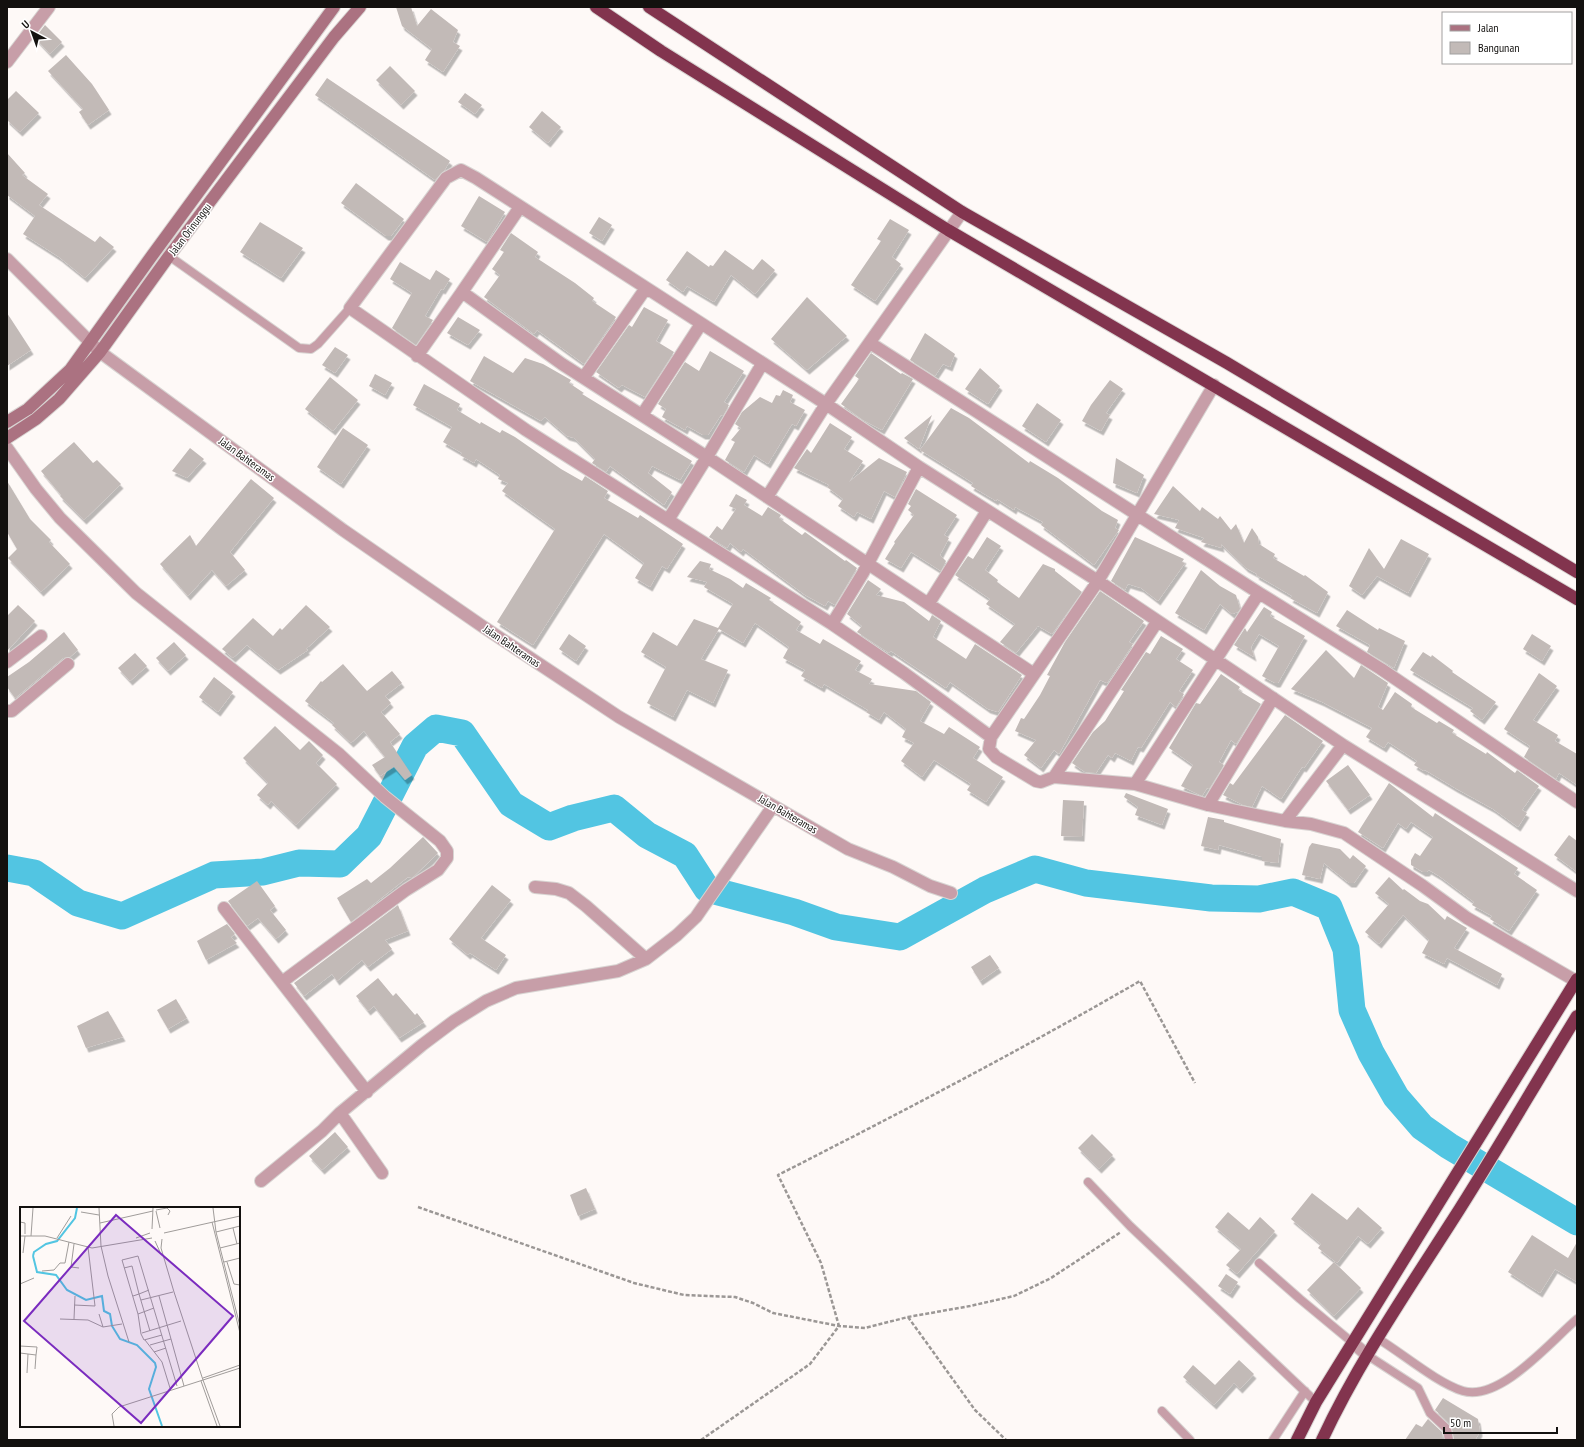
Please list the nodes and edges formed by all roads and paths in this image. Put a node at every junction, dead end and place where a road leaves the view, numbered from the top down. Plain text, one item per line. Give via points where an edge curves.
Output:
1 (49, 7) edge
2 (334, 7) edge
3 (360, 7) edge
4 (596, 7) edge
5 (649, 7) edge
6 (7, 62) edge
7 (520, 208) junction
8 (962, 212) junction
9 (948, 230) junction
10 (169, 256) junction
11 (7, 259) edge
12 (646, 288) junction
13 (462, 292) junction
14 (350, 308) junction
15 (701, 324) junction
16 (89, 343) junction
17 (870, 343) junction
18 (100, 352) junction
19 (417, 356) junction
20 (762, 364) junction
21 (584, 377) junction
22 (1214, 385) junction
23 (826, 404) junction
24 (642, 415) junction
25 (7, 422) edge
26 (7, 438) edge
27 (7, 448) edge
28 (707, 457) junction
29 (919, 467) junction
30 (767, 497) junction
31 (987, 511) junction
32 (1137, 515) junction
33 (668, 520) junction
34 (868, 562) junction
35 (1577, 572) edge
36 (1098, 581) junction
37 (1259, 593) junction
38 (1577, 599) edge
39 (929, 603) junction
40 (1157, 622) junction
41 (832, 624) junction
42 (40, 636) dead end
43 (1215, 660) junction
44 (7, 662) edge
45 (68, 664) dead end
46 (1034, 674) junction
47 (1273, 698) junction
48 (7, 711) edge
49 (991, 737) junction
50 (1343, 745) junction
51 (1054, 777) junction
52 (1135, 784) junction
53 (1577, 802) edge
54 (1208, 805) junction
55 (773, 806) junction
56 (1285, 821) junction
57 (535, 888) dead end
58 (1577, 891) edge
59 (951, 893) dead end
60 (224, 908) dead end
61 (646, 959) junction
62 (1576, 980) edge
63 (282, 982) junction
64 (1577, 1016) edge
65 (1196, 1083) dead end
66 (366, 1092) junction
67 (340, 1113) junction
68 (382, 1173) dead end
69 (261, 1181) dead end
70 (1088, 1182) dead end
71 (418, 1207) dead end
72 (1130, 1226) junction
73 (1259, 1263) dead end
74 (908, 1317) junction
75 (1577, 1319) edge
76 (839, 1326) junction
77 (1377, 1338) junction
78 (1353, 1343) junction
79 (1367, 1355) junction
80 (1306, 1391) junction
81 (1316, 1402) junction
82 (1162, 1411) dead end
83 (1324, 1439) edge
84 (701, 1440) edge
85 (1006, 1440) edge
86 (1190, 1440) edge
87 (1273, 1440) edge
88 (1298, 1440) edge
89 (1449, 1440) edge

1 - 6 street
2 - 16 street, Jalan Orinunggu
3 - 10 street, Jalan Orinunggu via 334,37
4 - 9 highway via 661,51
5 - 8 highway
7 - 12 street
7 - 13 street
7 - 14 street via 461,170 453,173 438,188
8 - 9 street
8 - 35 highway via 1227,363
9 - 17 street
9 - 22 highway
10 - 14 lane via 299,348 311,349 318,344
10 - 18 street, Jalan Orinunggu
11 - 16 street, Jalan Bahteramas
12 - 15 street
12 - 21 street
13 - 19 street
13 - 21 street
14 - 19 street
15 - 20 street
15 - 24 street
16 - 18 street, Jalan Bahteramas
16 - 25 street, Jalan Orinunggu via 70,370 47,393
17 - 23 street
17 - 32 street
18 - 26 street, Jalan Orinunggu via 59,398 36,419
18 - 55 street, Jalan Bahteramas via 344,530 482,626 619,717
19 - 33 street via 526,430
20 - 23 street
20 - 28 street
21 - 24 street
22 - 32 street
22 - 38 highway
23 - 29 street
23 - 30 street
24 - 28 street
27 - 63 street via 60,518 136,593 339,754 385,797 440,841 447,851 447,858 438,870 406,890
28 - 30 street
28 - 33 street
29 - 31 street
29 - 34 street
30 - 34 street
31 - 36 street
31 - 39 street
32 - 36 street
32 - 37 street
33 - 41 street
34 - 39 street
34 - 41 street
36 - 40 street
36 - 46 street
37 - 43 street
37 - 53 street via 1381,669
39 - 46 street
40 - 43 street
40 - 51 street
41 - 49 street
42 - 44 street
43 - 47 street
43 - 52 street
45 - 48 street via 12,711
46 - 49 street
47 - 50 street
47 - 54 street
49 - 51 street via 989,749 996,757 1036,781 1041,782
50 - 56 street
50 - 58 street
51 - 52 street
52 - 54 street
54 - 56 street
55 - 59 street, Jalan Bahteramas via 848,849 893,866 930,886
55 - 61 street via 696,917
56 - 62 street via 1311,824 1344,833 1467,918
57 - 61 street via 556,888 569,893
60 - 63 street
61 - 66 street via 618,971 516,988 486,1001 454,1021
62 - 78 highway
63 - 66 street
64 - 77 highway via 1474,1187
65 - 76 path via 1140,981 987,1066 778,1175 820,1263
66 - 67 street
67 - 68 street
67 - 69 street
70 - 72 lane
71 - 76 path via 634,1283 684,1295 735,1297 773,1313
72 - 74 path via 1051,1278 1014,1296
72 - 80 lane
73 - 78 lane
74 - 76 path via 865,1328
74 - 85 path via 974,1410
75 - 77 lane via 1524,1368 1501,1383 1474,1393 1463,1391 1440,1380
76 - 84 path via 810,1364
77 - 79 highway
78 - 79 street
78 - 81 highway
79 - 83 highway via 1334,1414
79 - 89 lane via 1418,1388 1430,1413 1448,1429
80 - 81 lane
80 - 87 lane
81 - 88 highway
82 - 86 lane

